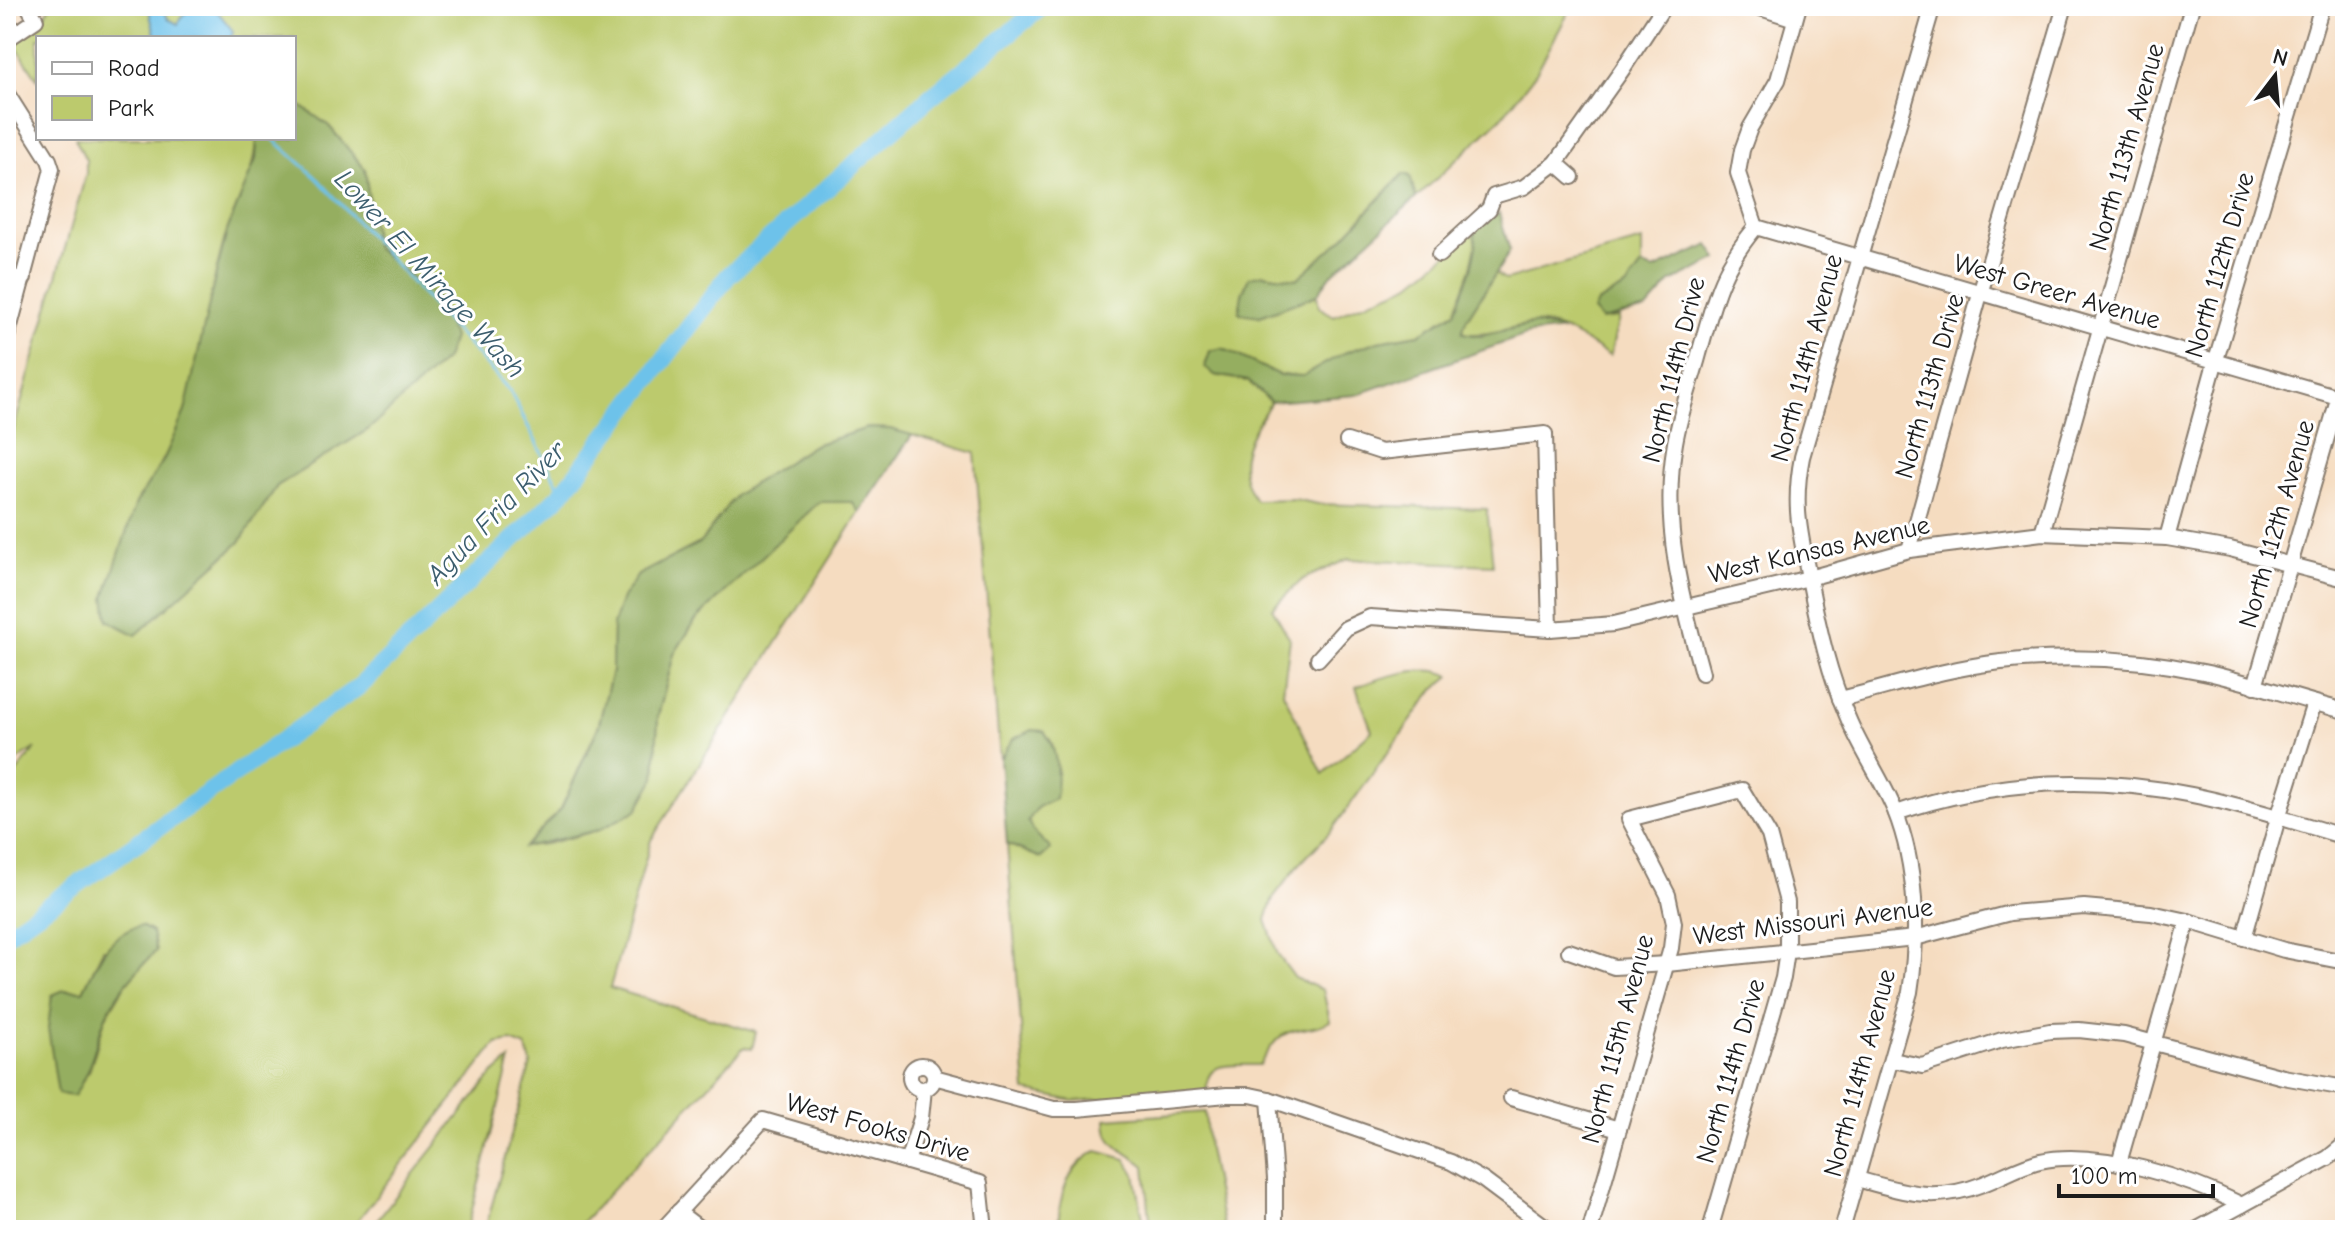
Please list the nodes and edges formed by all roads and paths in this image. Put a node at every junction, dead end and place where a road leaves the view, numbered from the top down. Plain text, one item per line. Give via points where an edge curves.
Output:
1 (28, 6) edge
2 (1664, 6) edge
3 (1754, 6) edge
4 (1933, 6) edge
5 (2065, 6) edge
6 (2192, 6) edge
7 (2322, 6) edge
8 (1797, 13) edge
9 (6, 40) edge
10 (6, 92) edge
11 (12, 113) edge
12 (1556, 163) junction
13 (1572, 177) dead end
14 (1756, 227) junction
15 (1439, 255) dead end
16 (1859, 258) junction
17 (6, 278) edge
18 (24, 278) junction
19 (1980, 294) junction
20 (2100, 330) junction
21 (6, 341) edge
22 (2215, 363) junction
23 (2345, 375) edge
24 (2342, 398) edge
25 (1347, 441) dead end
26 (2042, 533) junction
27 (2167, 538) junction
28 (1909, 550) junction
29 (2291, 564) junction
30 (1809, 578) junction
31 (2345, 579) edge
32 (1684, 607) junction
33 (1550, 629) junction
34 (1318, 659) dead end
35 (1702, 673) dead end
36 (2255, 686) junction
37 (1840, 699) junction
38 (2314, 703) junction
39 (2345, 711) edge
40 (1896, 813) junction
41 (2278, 818) junction
42 (1629, 819) joint
43 (2345, 837) edge
44 (2188, 921) junction
45 (1915, 938) junction
46 (2244, 938) junction
47 (1569, 951) dead end
48 (1787, 951) junction
49 (2345, 962) edge
50 (1667, 964) junction
51 (2153, 1042) junction
52 (1892, 1060) junction
53 (934, 1077) junction
54 (2345, 1088) edge
55 (924, 1089) junction
56 (1511, 1098) dead end
57 (1269, 1099) junction
58 (1619, 1129) junction
59 (2345, 1144) edge
60 (907, 1162) junction
61 (2119, 1163) junction
62 (1857, 1179) junction
63 (2242, 1205) junction
64 (678, 1212) junction
65 (662, 1230) edge
66 (707, 1230) edge
67 (985, 1230) edge
68 (1275, 1230) edge
69 (1550, 1230) edge
70 (1590, 1230) edge
71 (1710, 1230) edge
72 (1842, 1230) edge
73 (2196, 1230) edge

1 - 9 street via 36,20
2 - 12 street
3 - 8 street
4 - 16 street, North 114th Avenue
5 - 19 street, North 113th Drive
6 - 20 street, North 113th Avenue
7 - 22 street, North 112th Drive
8 - 14 street via 1778,80 1750,128 1740,161 1738,173
10 - 11 street
11 - 18 street via 52,169
12 - 13 street
12 - 15 street via 1524,187 1494,196 1489,209
14 - 16 street, West Greer Avenue
14 - 32 street, North 114th Drive via 1722,277 1675,441 1670,528
16 - 19 street, West Greer Avenue
16 - 30 street, North 114th Avenue via 1799,473 1797,519
17 - 18 street
18 - 21 street
19 - 20 street, West Greer Avenue
19 - 28 street, North 113th Drive
20 - 22 street, West Greer Avenue
20 - 26 street, North 113th Avenue
22 - 24 street, West Greer Avenue
22 - 27 street, North 112th Drive
23 - 24 street, North 112th Avenue
24 - 29 street, North 112th Avenue
25 - 33 street via 1381,452 1545,434
26 - 27 street, West Kansas Avenue
26 - 28 street, West Kansas Avenue
27 - 29 street, West Kansas Avenue
28 - 30 street, West Kansas Avenue
29 - 31 street, West Kansas Avenue
29 - 36 street, North 112th Avenue
30 - 32 street, West Kansas Avenue
30 - 37 street, North 114th Avenue via 1825,660
32 - 33 street, West Kansas Avenue via 1614,624
32 - 35 street, North 114th Drive
33 - 34 street, West Kansas Avenue via 1370,617 1346,628
36 - 37 street via 2156,664 2081,658 2000,662
36 - 38 street
37 - 40 street, North 114th Avenue
38 - 39 street
38 - 41 street
40 - 41 street via 1983,790 2091,783 2186,794
40 - 45 street, North 114th Avenue via 1910,872
41 - 43 street
41 - 46 street
42 - 48 street, North 114th Drive via 1742,790 1769,835 1787,902
42 - 50 street, North 115th Avenue via 1668,895 1674,923
44 - 45 street, West Missouri Avenue via 2119,909 2049,909 2010,913
44 - 46 street, West Missouri Avenue
44 - 51 street
45 - 48 street, West Missouri Avenue
45 - 52 street, North 114th Avenue via 1910,992
46 - 49 street, West Missouri Avenue
47 - 50 street, West Missouri Avenue via 1614,967
48 - 50 street, West Missouri Avenue
48 - 71 street, North 114th Drive
50 - 58 street, North 115th Avenue
51 - 52 street via 2102,1032 2050,1031 1922,1066
51 - 54 street
51 - 61 street
52 - 62 street, North 114th Avenue
53 - 55 street
53 - 55 street via 927,1066 912,1070 911,1082
53 - 57 street via 1054,1109 1227,1095
55 - 60 street
56 - 58 street
57 - 68 street
57 - 69 street via 1451,1162
58 - 70 street, North 115th Avenue
59 - 63 street
60 - 64 street, West Fooks Drive via 763,1120
60 - 67 street, West Fooks Drive via 980,1183
61 - 62 street via 2041,1161 1961,1192 1933,1196
61 - 63 street via 2214,1191
62 - 72 street, North 114th Avenue
63 - 73 street
64 - 65 street
64 - 66 street

